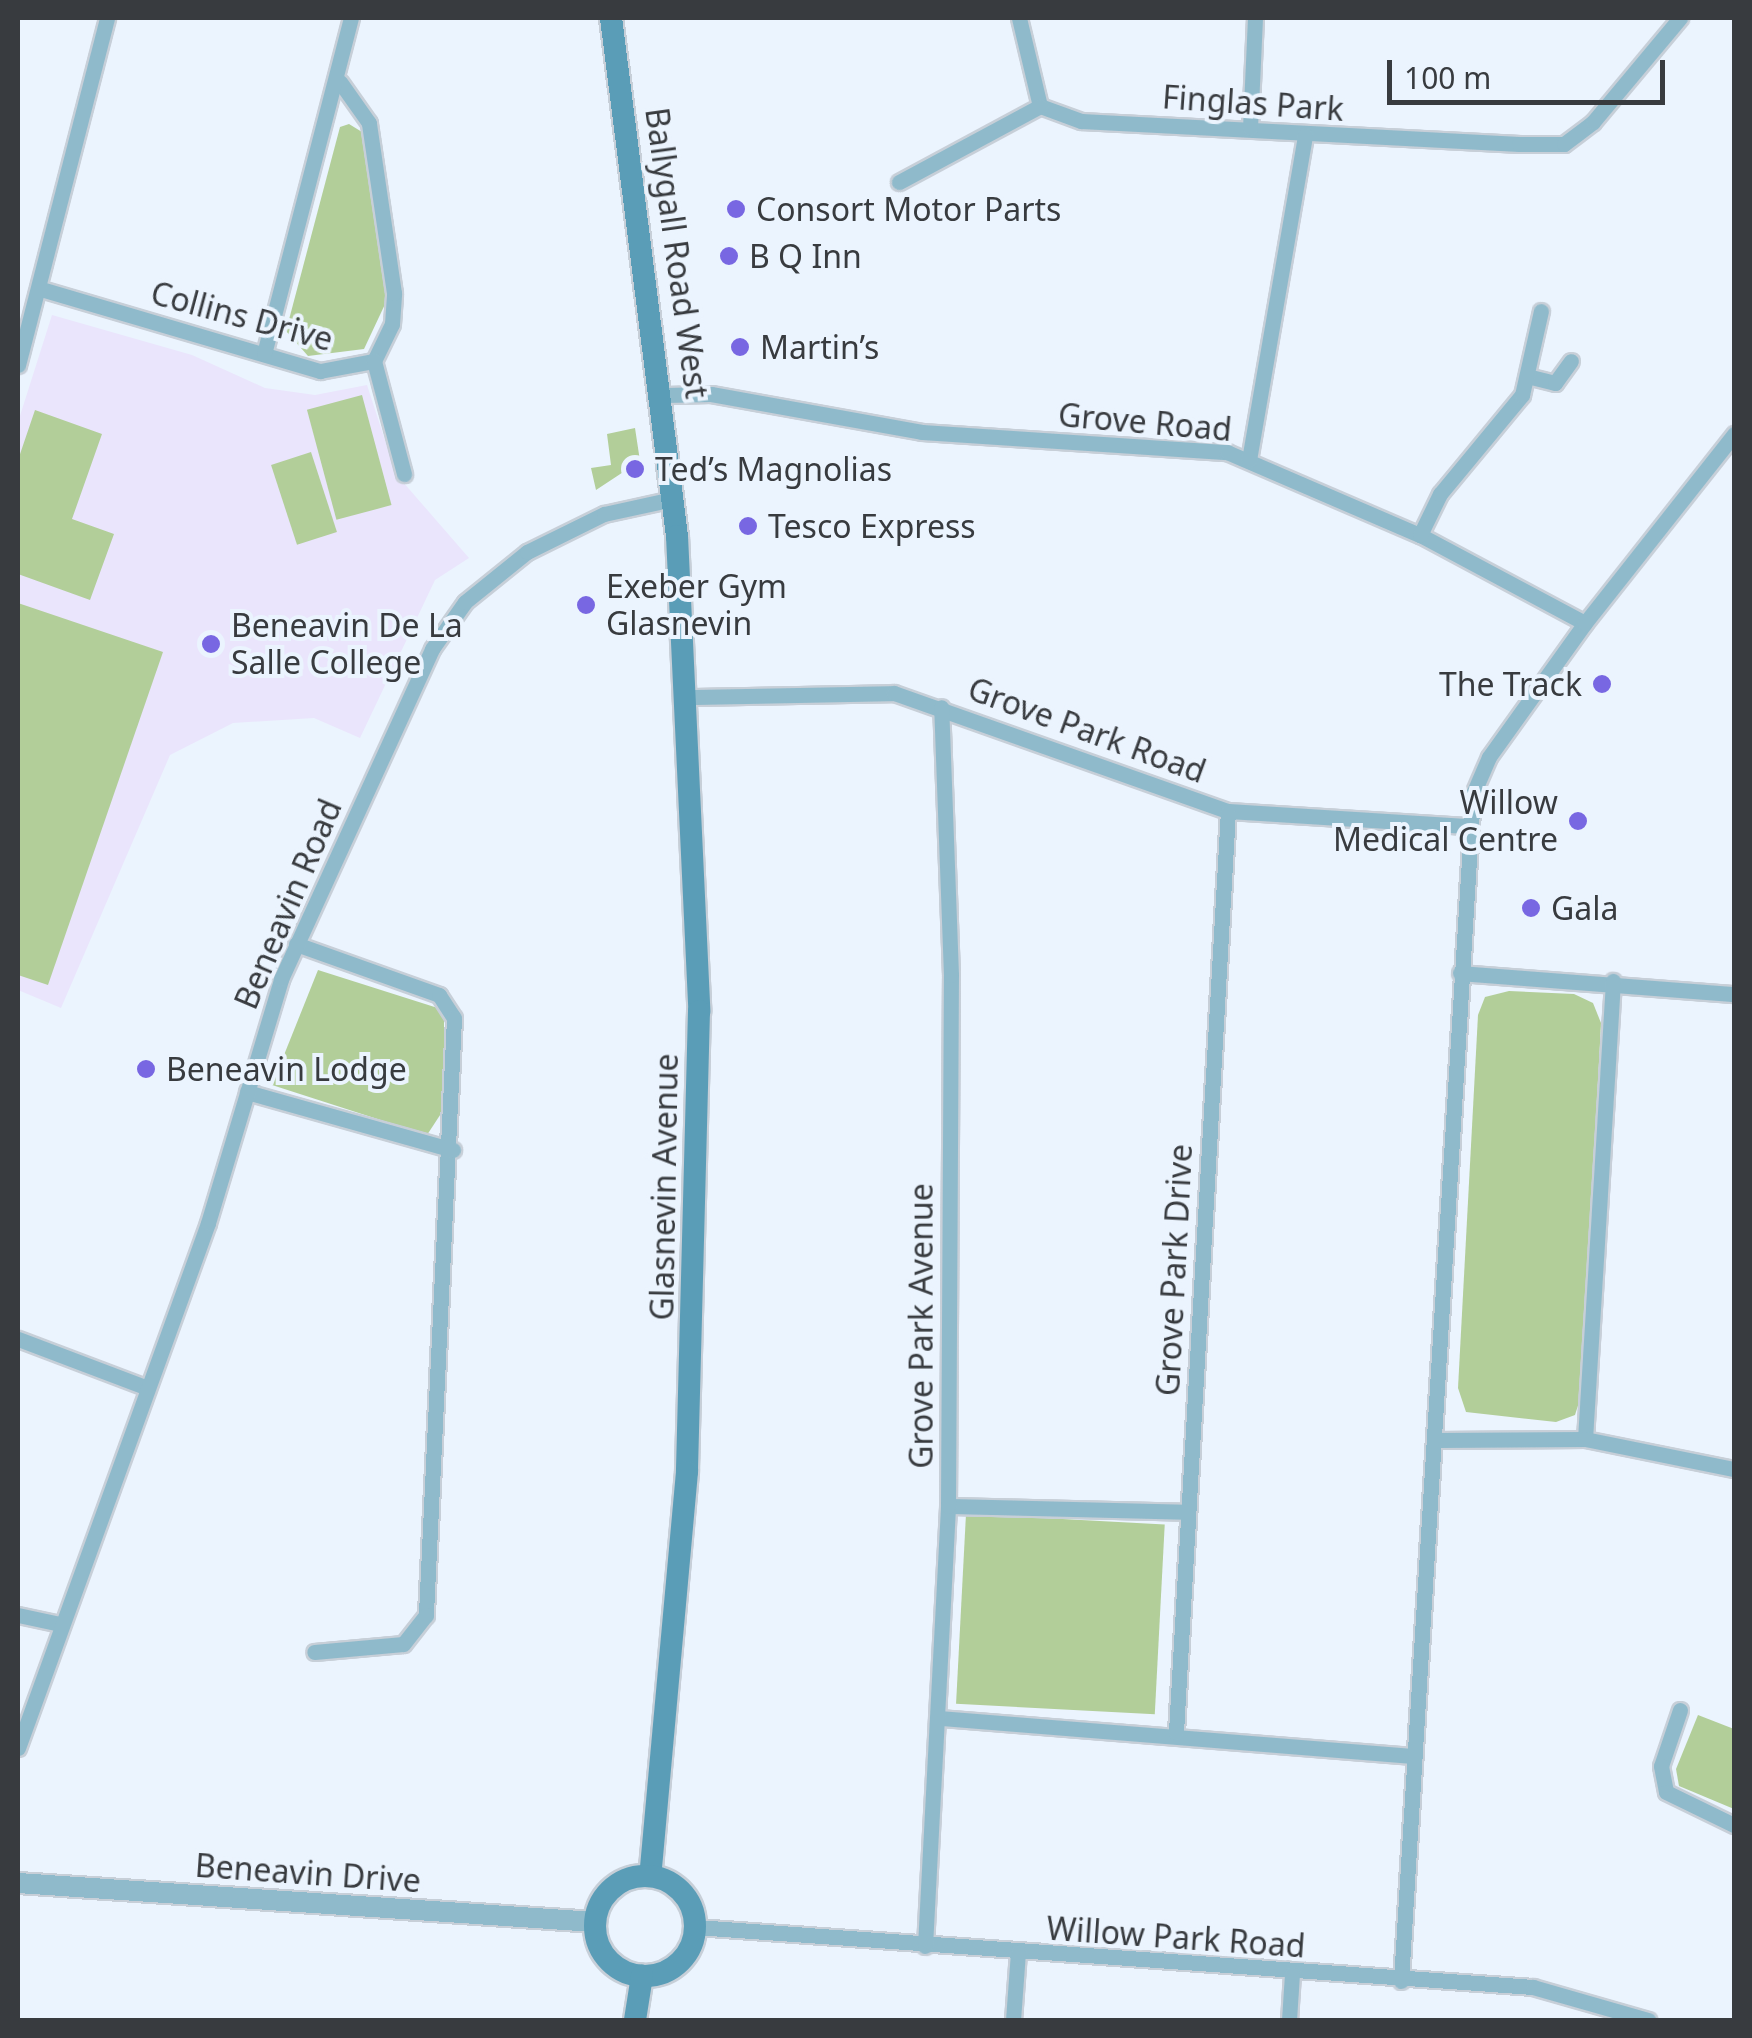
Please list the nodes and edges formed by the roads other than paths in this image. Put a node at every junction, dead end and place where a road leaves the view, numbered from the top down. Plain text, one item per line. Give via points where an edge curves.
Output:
1 (107, 18) edge
2 (351, 18) edge
3 (611, 18) edge
4 (1020, 18) edge
5 (1255, 18) edge
6 (1680, 18) edge
7 (340, 82) junction
8 (1040, 106) junction
9 (1250, 128) junction
10 (1305, 135) junction
11 (898, 182) dead end
12 (41, 289) junction
13 (1541, 311) dead end
14 (264, 354) junction
15 (374, 360) junction
16 (1572, 361) dead end
17 (18, 366) edge
18 (1527, 376) junction
19 (665, 395) junction
20 (1734, 434) edge
21 (1249, 460) junction
22 (404, 474) dead end
23 (673, 499) junction
24 (1420, 534) junction
25 (1585, 623) junction
26 (688, 698) junction
27 (941, 706) junction
28 (1228, 811) junction
29 (1467, 826) junction
30 (296, 944) junction
31 (1460, 973) junction
32 (1613, 982) junction
33 (1734, 994) edge
34 (247, 1092) junction
35 (453, 1150) junction
36 (18, 1338) edge
37 (145, 1387) junction
38 (1586, 1439) junction
39 (1436, 1440) junction
40 (1734, 1469) edge
41 (948, 1506) junction
42 (1188, 1512) junction
43 (18, 1615) edge
44 (60, 1624) junction
45 (314, 1652) dead end
46 (1680, 1710) dead end
47 (940, 1718) junction
48 (1176, 1732) junction
49 (18, 1748) edge
50 (1414, 1756) junction
51 (1734, 1824) edge
52 (650, 1875) junction
53 (18, 1883) edge
54 (595, 1922) junction
55 (696, 1927) junction
56 (926, 1946) junction
57 (1018, 1952) junction
58 (1292, 1974) junction
59 (642, 1976) junction
60 (1401, 1981) junction
61 (1617, 2016) edge
62 (635, 2020) edge
63 (1013, 2020) edge
64 (1289, 2020) edge
65 (1648, 2020) edge

1 - 12 street
2 - 7 street
3 - 19 main road, Ballygall Road West
4 - 8 street
5 - 9 street
6 - 10 street, Finglas Park via 1564,144
7 - 14 street
7 - 15 street, Collins Drive via 369,123 394,293 392,324
8 - 9 street, Finglas Park via 1081,121
8 - 11 street
9 - 10 street, Finglas Park
10 - 21 street
12 - 14 street, Collins Drive
12 - 17 street
13 - 18 street
14 - 15 street, Collins Drive via 320,371
15 - 22 street
16 - 18 street via 1555,382
18 - 24 street
19 - 21 street, Grove Road via 922,432
19 - 23 main road, Ballygall Road West
20 - 25 street
21 - 24 street, Grove Road
23 - 26 main road, Glasnevin Avenue
23 - 30 street, Beneavin Road via 558,534 466,602 432,650
24 - 25 street, Grove Road
25 - 29 street via 1489,756
26 - 27 street, Grove Park Road via 894,693
26 - 52 main road, Glasnevin Avenue via 697,1251 678,1598
27 - 28 street, Grove Park Road
27 - 41 street, Grove Park Avenue via 951,975
28 - 29 street, Grove Park Road
28 - 42 street, Grove Park Drive
29 - 31 street
30 - 34 street, Beneavin Road
30 - 35 street via 447,1002
31 - 32 street
31 - 39 street
32 - 33 street
32 - 38 street
34 - 35 street
34 - 37 street, Beneavin Road
35 - 45 street via 426,1615 402,1644
36 - 37 street
37 - 44 street, Beneavin Road
38 - 39 street
38 - 40 street
39 - 50 street
41 - 42 street
41 - 47 street, Grove Park Avenue
42 - 48 street, Grove Park Drive
43 - 44 street
44 - 49 street, Beneavin Road
46 - 51 street via 1661,1766 1666,1792
47 - 48 street
47 - 56 street, Grove Park Avenue
48 - 50 street
50 - 60 street
52 - 54 main road via 618,1883
52 - 55 main road via 688,1898
53 - 54 street, Beneavin Drive
54 - 59 main road via 613,1964
55 - 56 street, Willow Park Road
55 - 59 main road via 673,1968
56 - 57 street, Willow Park Road
57 - 58 street, Willow Park Road
57 - 63 street
58 - 60 street, Willow Park Road
58 - 64 street
59 - 62 main road
60 - 61 street, Willow Park Road via 1546,1989
61 - 65 street, Willow Park Road

